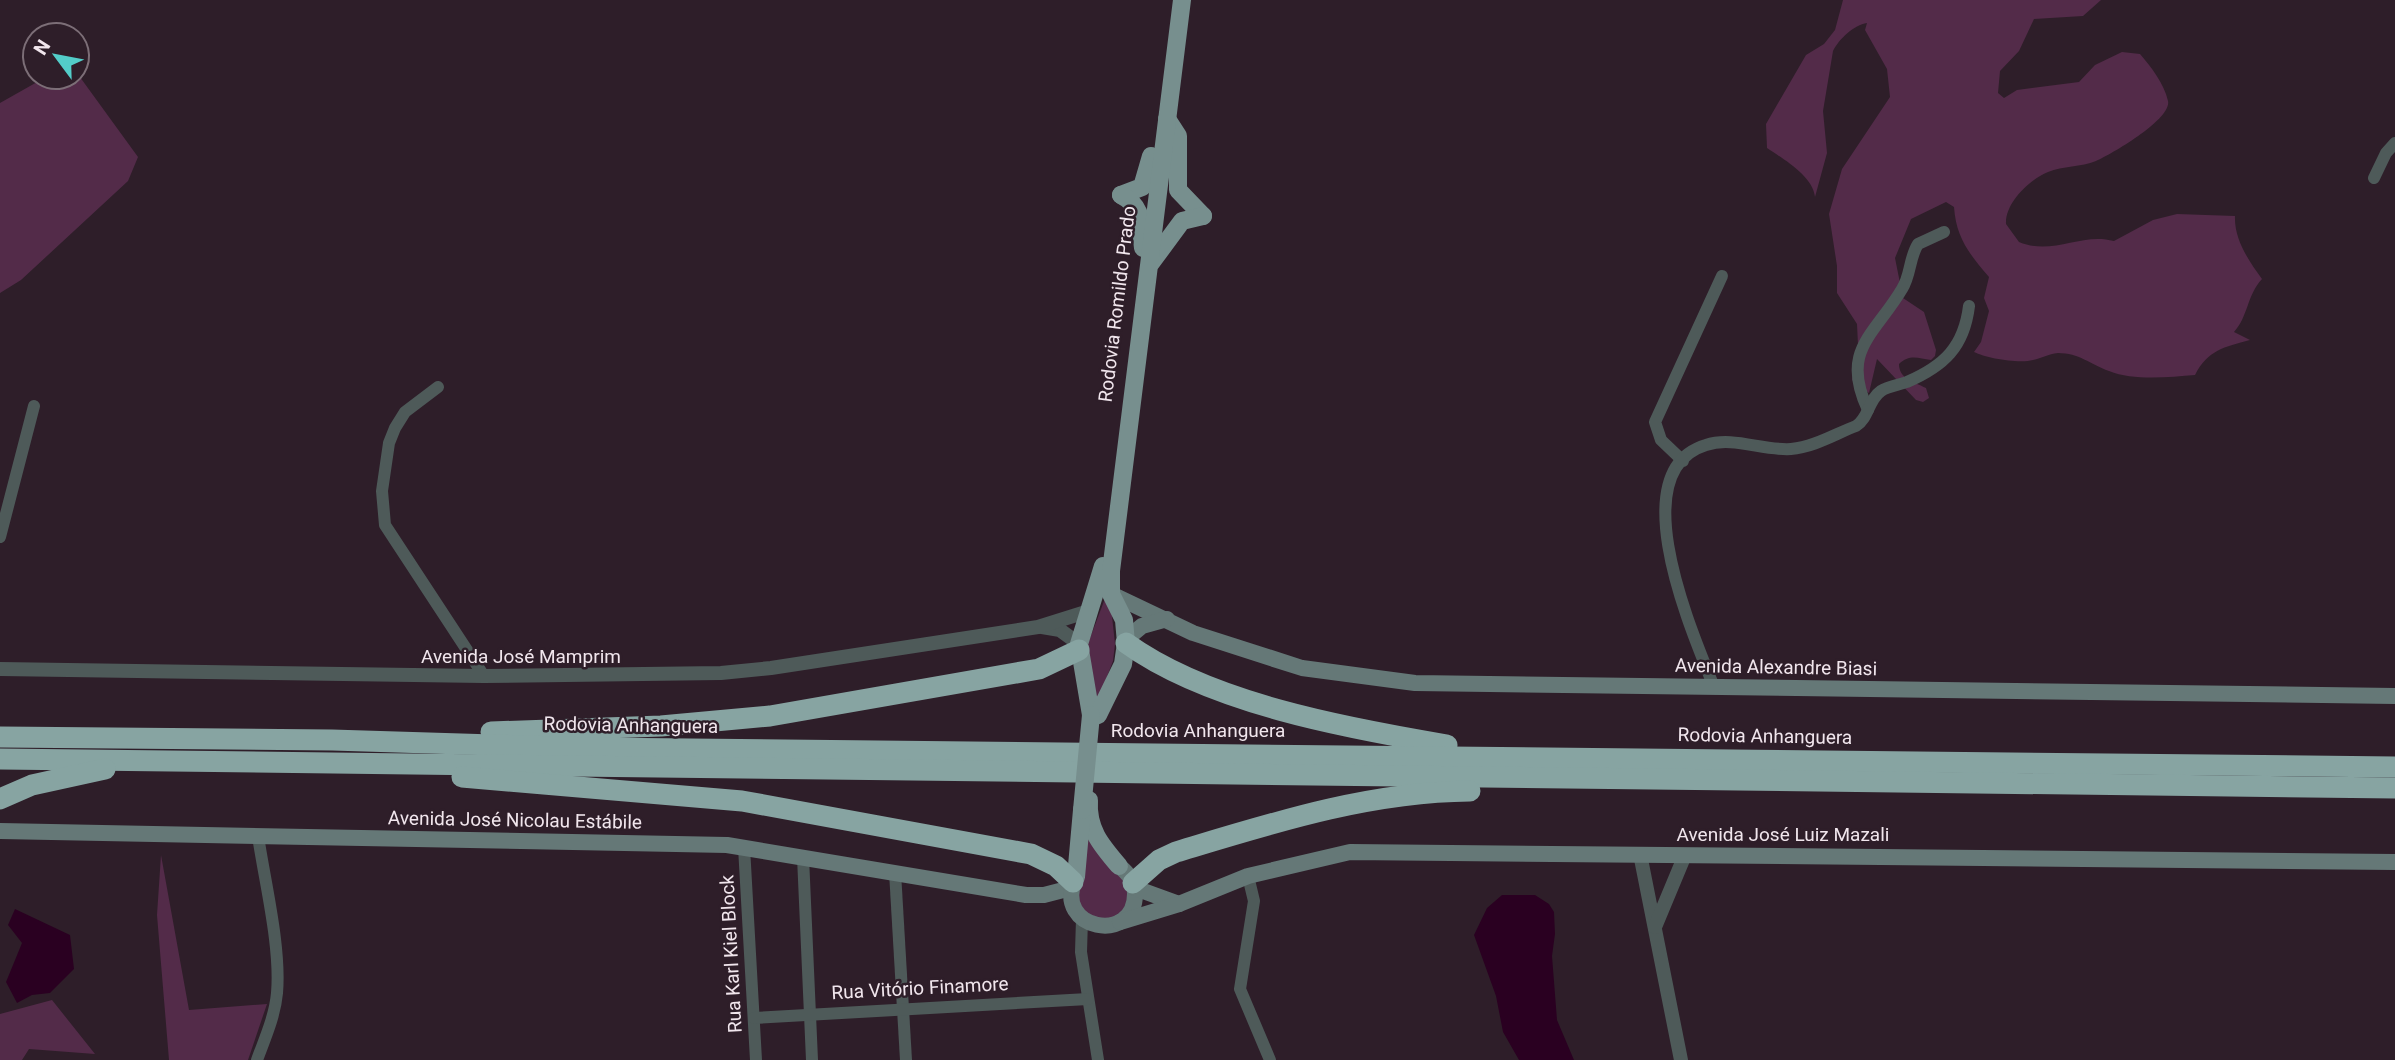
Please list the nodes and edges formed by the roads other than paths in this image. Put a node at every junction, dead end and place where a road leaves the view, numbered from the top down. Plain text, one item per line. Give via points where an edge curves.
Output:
1 (1174, 0) edge
2 (1182, 0) edge
3 (1165, 119) junction
4 (2395, 143) edge
5 (2374, 178) dead end
6 (1944, 232) dead end
7 (1148, 262) junction
8 (1722, 276) dead end
9 (1969, 306) dead end
10 (438, 387) dead end
11 (34, 406) dead end
12 (1868, 410) junction
13 (1684, 461) junction
14 (0, 537) edge
15 (1111, 594) junction
16 (1089, 611) junction
17 (1167, 620) junction
18 (1038, 627) junction
19 (1125, 642) junction
20 (1079, 647) junction
21 (0, 668) edge
22 (484, 676) junction
23 (1714, 687) junction
24 (2395, 696) edge
25 (1095, 715) junction
26 (0, 737) edge
27 (332, 740) junction
28 (1515, 756) junction
29 (0, 759) edge
30 (156, 760) junction
31 (328, 763) junction
32 (2395, 767) edge
33 (1808, 781) junction
34 (2395, 788) edge
35 (0, 799) edge
36 (1085, 805) junction
37 (0, 831) edge
38 (258, 836) junction
39 (744, 847) junction
40 (1640, 855) junction
41 (1685, 855) junction
42 (803, 857) junction
43 (2395, 862) edge
44 (1119, 866) joint
45 (895, 872) junction
46 (1248, 876) junction
47 (1073, 882) junction
48 (1134, 885) junction
49 (1026, 895) junction
50 (1179, 904) junction
51 (1079, 916) junction
52 (1120, 922) junction
53 (1654, 928) junction
54 (1088, 999) junction
55 (904, 1007) junction
56 (809, 1014) junction
57 (754, 1018) junction
58 (257, 1060) edge
59 (756, 1060) edge
60 (812, 1060) edge
61 (906, 1060) edge
62 (1098, 1060) edge
63 (1270, 1060) edge
64 (1681, 1060) edge

1 - 3 main road, Rodovia Romildo Prado
2 - 3 main road, Rodovia Romildo Prado
3 - 7 main road, Rodovia Romildo Prado
3 - 7 main road via 1142,187 1121,195 1140,212
3 - 7 main road via 1178,136 1178,190 1203,216 1182,221
4 - 5 street
6 - 12 street via 1918,244 1906,283 1860,353 1857,387
7 - 15 main road, Rodovia Romildo Prado
7 - 16 main road, Rodovia Romildo Prado via 1103,572
8 - 13 street via 1655,422 1661,440
9 - 12 street via 1966,331 1945,358 1921,375 1882,391
10 - 22 street via 405,412 392,435 382,491 385,525
11 - 14 street
12 - 13 street via 1863,422 1815,443 1769,449 1720,442 1695,449
13 - 23 street via 1673,475 1665,525 1680,600
15 - 17 main road, Avenida Alexandre Biasi
15 - 19 main road via 1124,620
16 - 18 street, Avenida José Mamprim
16 - 20 main road, Rodovia Romildo Prado
17 - 19 main road via 1142,626
17 - 23 main road, Avenida Alexandre Biasi via 1302,668 1359,677 1415,683
18 - 20 street, Avenida José Mamprim via 1060,630
18 - 22 street, Avenida José Mamprim via 746,670
19 - 25 main road via 1123,664
19 - 28 highway via 1172,674 1221,692 1357,728
20 - 25 main road
20 - 27 highway via 1039,669 769,716 661,726
21 - 22 street, Avenida José Mamprim
23 - 24 main road, Avenida Alexandre Biasi
25 - 36 main road
26 - 27 highway, Rodovia Anhanguera
27 - 28 highway, Rodovia Anhanguera via 593,748
28 - 32 highway, Rodovia Anhanguera
29 - 30 highway
30 - 31 highway
30 - 35 highway via 54,779
31 - 33 highway
31 - 47 highway via 742,801 1031,854 1056,866
33 - 34 highway
33 - 48 highway via 1676,793 1447,791 1360,802 1317,810 1176,852 1159,860
36 - 44 main road via 1094,835
36 - 47 main road
37 - 38 main road, Avenida José Nicolau Estábile
38 - 39 main road, Avenida José Nicolau Estábile
38 - 58 street via 277,991 274,1014
39 - 42 main road, Avenida José Nicolau Estábile
39 - 57 street, Rua Karl Kiel Block
40 - 41 main road, Avenida José Luiz Mazali
40 - 46 main road, Avenida José Luiz Mazali via 1350,852
40 - 53 street
41 - 43 main road, Avenida José Luiz Mazali
41 - 53 street
42 - 45 main road, Avenida José Nicolau Estábile
42 - 56 street
44 - 48 main road
45 - 49 main road, Avenida José Nicolau Estábile
45 - 55 street
46 - 50 main road, Avenida José Luiz Mazali
46 - 63 street via 1254,901 1240,989
47 - 49 main road, Avenida José Nicolau Estábile via 1044,895
47 - 51 main road
48 - 50 main road
48 - 52 main road via 1132,907
49 - 51 main road, Avenida José Nicolau Estábile
50 - 52 main road, Avenida José Luiz Mazali
51 - 52 main road, Avenida José Nicolau Estábile via 1093,925
51 - 54 street
53 - 64 street
54 - 55 street, Rua Vitório Finamore
54 - 62 street
55 - 56 street, Rua Vitório Finamore
55 - 61 street
56 - 57 street, Rua Vitório Finamore
56 - 60 street
57 - 59 street, Rua Karl Kiel Block

